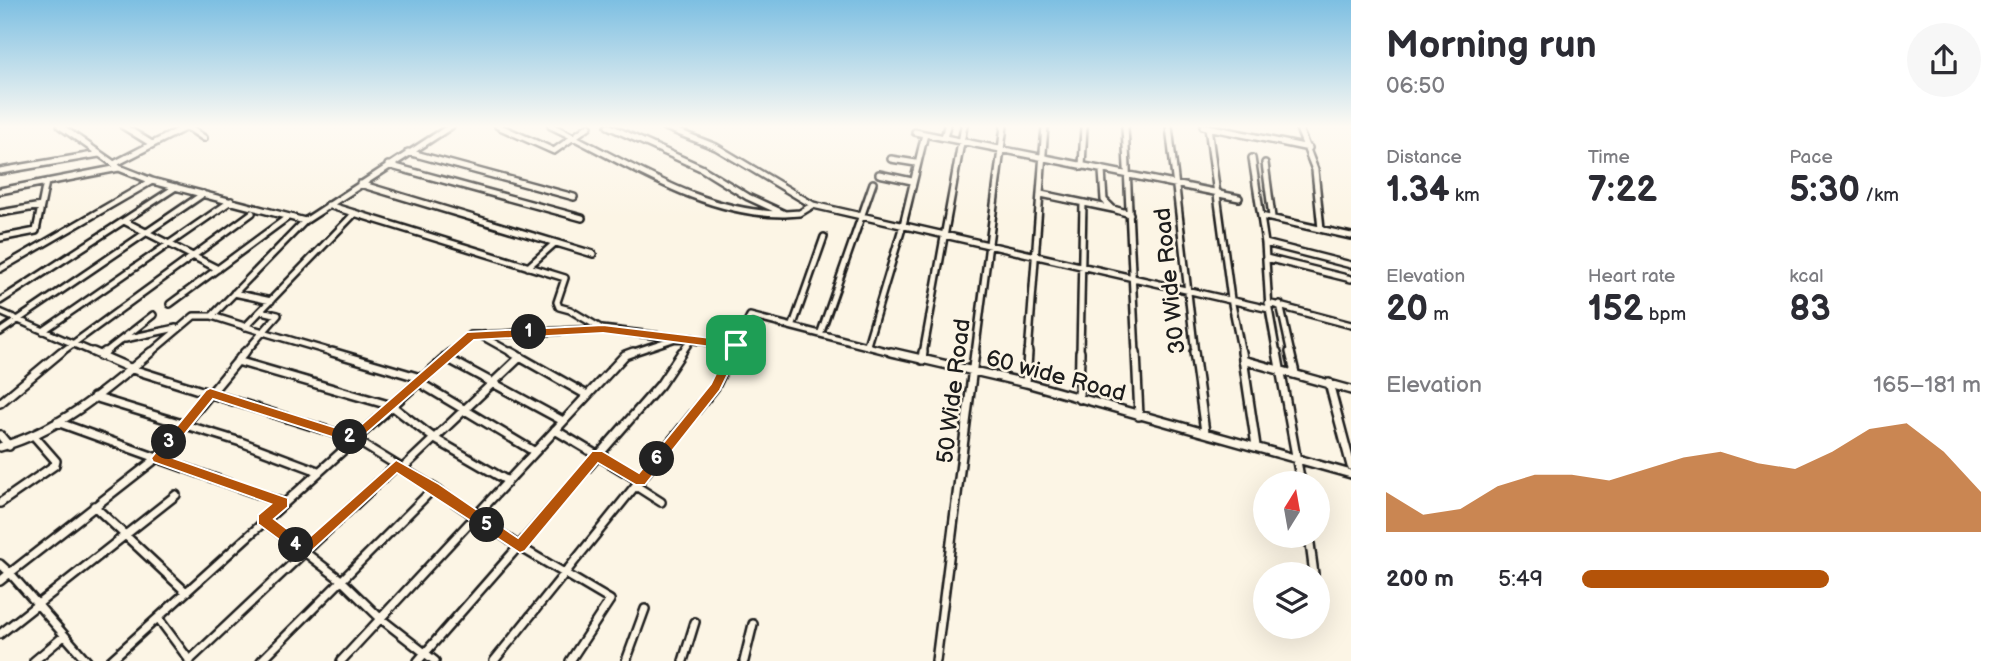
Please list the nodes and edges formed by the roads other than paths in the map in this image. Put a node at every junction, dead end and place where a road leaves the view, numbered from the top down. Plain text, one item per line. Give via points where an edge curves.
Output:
1 (82, 157) edge
2 (103, 157) edge
3 (132, 157) edge
4 (401, 157) edge
5 (426, 157) edge
6 (616, 157) edge
7 (676, 157) edge
8 (732, 157) edge
9 (919, 157) edge
10 (959, 157) edge
11 (999, 157) edge
12 (1037, 157) edge
13 (1082, 157) edge
14 (1127, 157) edge
15 (1171, 157) edge
16 (1211, 157) edge
17 (1311, 157) edge
18 (1043, 158) junction
19 (1252, 158) dead end
20 (891, 159) dead end
21 (916, 163) junction
22 (1265, 163) dead end
23 (388, 165) junction
24 (117, 166) junction
25 (1082, 167) junction
26 (0, 171) edge
27 (1102, 171) junction
28 (879, 174) dead end
29 (1128, 176) junction
30 (152, 181) junction
31 (912, 181) junction
32 (46, 182) junction
33 (873, 183) dead end
34 (360, 184) junction
35 (1176, 185) junction
36 (176, 187) junction
37 (0, 191) edge
38 (203, 194) junction
39 (1041, 194) junction
40 (1219, 194) junction
41 (575, 197) dead end
42 (1239, 198) dead end
43 (231, 201) junction
44 (1083, 203) junction
45 (328, 205) junction
46 (813, 205) junction
47 (41, 206) junction
48 (1113, 209) junction
49 (0, 213) edge
50 (252, 213) dead end
51 (355, 213) junction
52 (785, 214) junction
53 (1130, 214) junction
54 (1261, 216) junction
55 (288, 217) junction
56 (861, 217) junction
57 (582, 218) dead end
58 (1272, 218) junction
59 (124, 221) junction
60 (304, 221) junction
61 (903, 225) junction
62 (1321, 229) junction
63 (146, 232) junction
64 (946, 236) junction
65 (1351, 236) edge
66 (824, 237) dead end
67 (0, 238) edge
68 (555, 243) junction
69 (1265, 243) junction
70 (169, 244) junction
71 (989, 246) junction
72 (593, 254) dead end
73 (193, 256) junction
74 (1036, 256) junction
75 (1266, 258) junction
76 (1351, 264) edge
77 (1082, 266) junction
78 (528, 267) junction
79 (0, 269) edge
80 (218, 269) junction
81 (1132, 278) junction
82 (1351, 279) edge
83 (1186, 290) junction
84 (234, 293) junction
85 (1231, 299) junction
86 (0, 301) edge
87 (271, 301) junction
88 (170, 304) dead end
89 (1280, 304) junction
90 (1269, 306) junction
91 (261, 311) junction
92 (0, 312) edge
93 (153, 315) dead end
94 (212, 316) junction
95 (16, 320) junction
96 (793, 325) junction
97 (1351, 325) edge
98 (245, 327) junction
99 (178, 328) junction
100 (603, 329) junction
101 (43, 331) junction
102 (0, 332) edge
103 (263, 332) junction
104 (821, 332) junction
105 (480, 335) junction
106 (679, 337) junction
107 (692, 338) junction
108 (120, 341) junction
109 (71, 344) junction
110 (736, 345) junction
111 (867, 345) junction
112 (100, 356) junction
113 (445, 357) junction
114 (519, 358) junction
115 (922, 360) junction
116 (1243, 360) junction
117 (237, 361) junction
118 (132, 369) junction
119 (973, 371) junction
120 (1282, 371) junction
121 (1295, 373) junction
122 (422, 381) junction
123 (494, 383) junction
124 (1026, 383) junction
125 (1329, 383) junction
126 (1351, 390) edge
127 (210, 393) junction
128 (587, 395) junction
129 (94, 397) junction
130 (1079, 398) junction
131 (0, 403) edge
132 (392, 406) junction
133 (466, 411) junction
134 (1139, 416) junction
135 (563, 421) junction
136 (57, 422) junction
137 (183, 424) junction
138 (555, 430) junction
139 (1205, 432) junction
140 (0, 435) edge
141 (35, 437) junction
142 (354, 439) junction
143 (435, 439) junction
144 (9, 446) junction
145 (1256, 446) junction
146 (0, 447) edge
147 (535, 452) junction
148 (597, 455) junction
149 (157, 458) junction
150 (1298, 460) junction
151 (1351, 466) edge
152 (399, 468) junction
153 (318, 471) junction
154 (1299, 471) edge
155 (1351, 474) edge
156 (506, 480) junction
157 (638, 483) junction
158 (434, 488) junction
159 (176, 495) dead end
160 (661, 502) dead end
161 (0, 503) edge
162 (284, 503) junction
163 (94, 506) junction
164 (475, 517) junction
165 (263, 520) junction
166 (124, 534) junction
167 (520, 547) junction
168 (304, 551) junction
169 (0, 564) edge
170 (10, 573) junction
171 (566, 573) junction
172 (341, 580) junction
173 (0, 581) edge
174 (186, 592) junction
175 (37, 605) junction
176 (645, 608) dead end
177 (158, 618) junction
178 (380, 618) junction
179 (695, 622) dead end
180 (752, 624) dead end
181 (0, 634) edge
182 (64, 636) junction
183 (425, 653) junction
184 (34, 661) edge
185 (87, 661) edge
186 (110, 661) edge
187 (190, 661) edge
188 (261, 661) edge
189 (341, 661) edge
190 (418, 661) edge
191 (435, 661) edge
192 (494, 661) edge
193 (570, 661) edge
194 (626, 661) edge
195 (683, 661) edge
196 (744, 661) edge
197 (936, 661) edge

1 - 26 street
2 - 24 street
3 - 24 street
4 - 23 street
5 - 41 street
6 - 52 street via 702,199 742,212
7 - 52 street
8 - 46 street
9 - 21 street
10 - 64 street
11 - 71 street, 50 Wide Road
12 - 18 street
13 - 25 street
14 - 29 street
15 - 35 street, 30 Wide Road
16 - 40 street
17 - 62 street
18 - 25 street
18 - 39 street
19 - 54 street
20 - 21 street
21 - 31 street
22 - 58 street
23 - 34 street
23 - 57 street
24 - 30 street
24 - 32 street
25 - 27 street
27 - 29 street
27 - 48 street via 1104,200
28 - 31 street
29 - 35 street
29 - 53 street
30 - 36 street
30 - 79 street
31 - 61 street
32 - 37 street
32 - 47 street
33 - 56 street
34 - 45 street
34 - 68 street
35 - 40 street
35 - 83 street, 30 Wide Road
36 - 38 street
36 - 59 street
38 - 43 street
38 - 63 street
39 - 44 street
39 - 74 street
40 - 42 street
40 - 85 street
43 - 55 street
43 - 70 street
44 - 48 street
44 - 77 street
45 - 51 street
45 - 60 street
46 - 52 street
46 - 56 street
47 - 49 street
47 - 67 street via 36,231
48 - 53 street
50 - 73 street
51 - 78 street
51 - 87 street
53 - 81 street
54 - 58 street
54 - 69 street
55 - 60 street
55 - 80 street
56 - 61 street
56 - 104 street
58 - 62 street
59 - 63 street
59 - 86 street
60 - 84 street
61 - 64 street
61 - 111 street
62 - 65 street
63 - 70 street
63 - 95 street
64 - 71 street
64 - 115 street
66 - 96 street
68 - 72 street
68 - 78 street
69 - 75 street
69 - 76 street
70 - 73 street
70 - 101 street
71 - 74 street
71 - 119 street, 50 Wide Road
73 - 80 street
73 - 109 street
74 - 77 street
74 - 124 street
75 - 82 street
75 - 90 street
77 - 81 street
77 - 130 street
78 - 100 street via 565,278 559,307
80 - 88 street
81 - 83 street
81 - 134 street
83 - 85 street
83 - 139 street, 30 Wide Road
84 - 87 street
84 - 94 street
85 - 90 street
85 - 116 street
87 - 91 street
89 - 90 street
89 - 97 street
89 - 121 street
90 - 120 street
91 - 98 street
91 - 103 street via 278,315
92 - 95 street
93 - 108 street
94 - 98 street
94 - 99 street via 194,316
95 - 101 street
95 - 102 street
96 - 104 street, 60 wide Road
96 - 110 street, 60 wide Road via 750,316
98 - 103 street
99 - 108 street
99 - 118 street
100 - 105 street
100 - 106 street
101 - 109 street
103 - 117 street
103 - 122 street
104 - 111 street, 60 wide Road
105 - 113 street via 471,335
105 - 114 street
106 - 107 street
106 - 128 street via 625,355
107 - 110 street
107 - 148 street via 660,385
108 - 112 street
109 - 112 street
109 - 131 street
110 - 157 street via 715,387
111 - 115 street, 60 wide Road
112 - 118 street
113 - 122 street
113 - 123 street
114 - 123 street
114 - 128 street
115 - 119 street, 60 wide Road
116 - 120 street
116 - 145 street
117 - 127 street
117 - 132 street
118 - 127 street
118 - 129 street
119 - 124 street, 60 wide Road
119 - 197 street, 50 Wide Road
120 - 121 street
120 - 150 street
121 - 125 street
122 - 132 street
122 - 133 street
123 - 133 street
123 - 135 street
124 - 130 street, 60 wide Road
125 - 126 street
125 - 151 street
127 - 137 street
127 - 142 street
128 - 135 street
129 - 136 street
129 - 137 street
130 - 134 street, 60 wide Road
132 - 142 street
132 - 143 street
133 - 143 street
133 - 147 street
134 - 139 street, 60 wide Road
135 - 138 street
136 - 141 street
136 - 149 street
137 - 149 street
137 - 153 street
138 - 147 street
138 - 148 street
139 - 145 street, 60 wide Road
140 - 144 street
141 - 144 street
141 - 161 street via 55,465
142 - 152 street
142 - 153 street
143 - 152 street
143 - 156 street
144 - 146 street
145 - 150 street, 60 wide Road
147 - 156 street
148 - 157 street
148 - 167 street
149 - 162 street
149 - 163 street
150 - 154 street
150 - 155 street, 60 wide Road
152 - 158 street
152 - 168 street
153 - 162 street
156 - 164 street
157 - 160 street
157 - 171 street
158 - 164 street
158 - 172 street
159 - 166 street
162 - 165 street
163 - 166 street
163 - 170 street
164 - 167 street
164 - 178 street
165 - 168 street
165 - 174 street
166 - 174 street
166 - 175 street
167 - 171 street
167 - 183 street
168 - 172 street
168 - 187 street
169 - 170 street
170 - 173 street
170 - 175 street
171 - 192 street
171 - 193 street via 610,600
172 - 178 street
172 - 188 street
174 - 177 street
175 - 181 street
175 - 182 street
176 - 194 street
177 - 186 street
177 - 187 street
178 - 183 street
178 - 189 street
179 - 195 street
180 - 196 street
182 - 184 street
182 - 185 street
183 - 190 street
183 - 191 street

